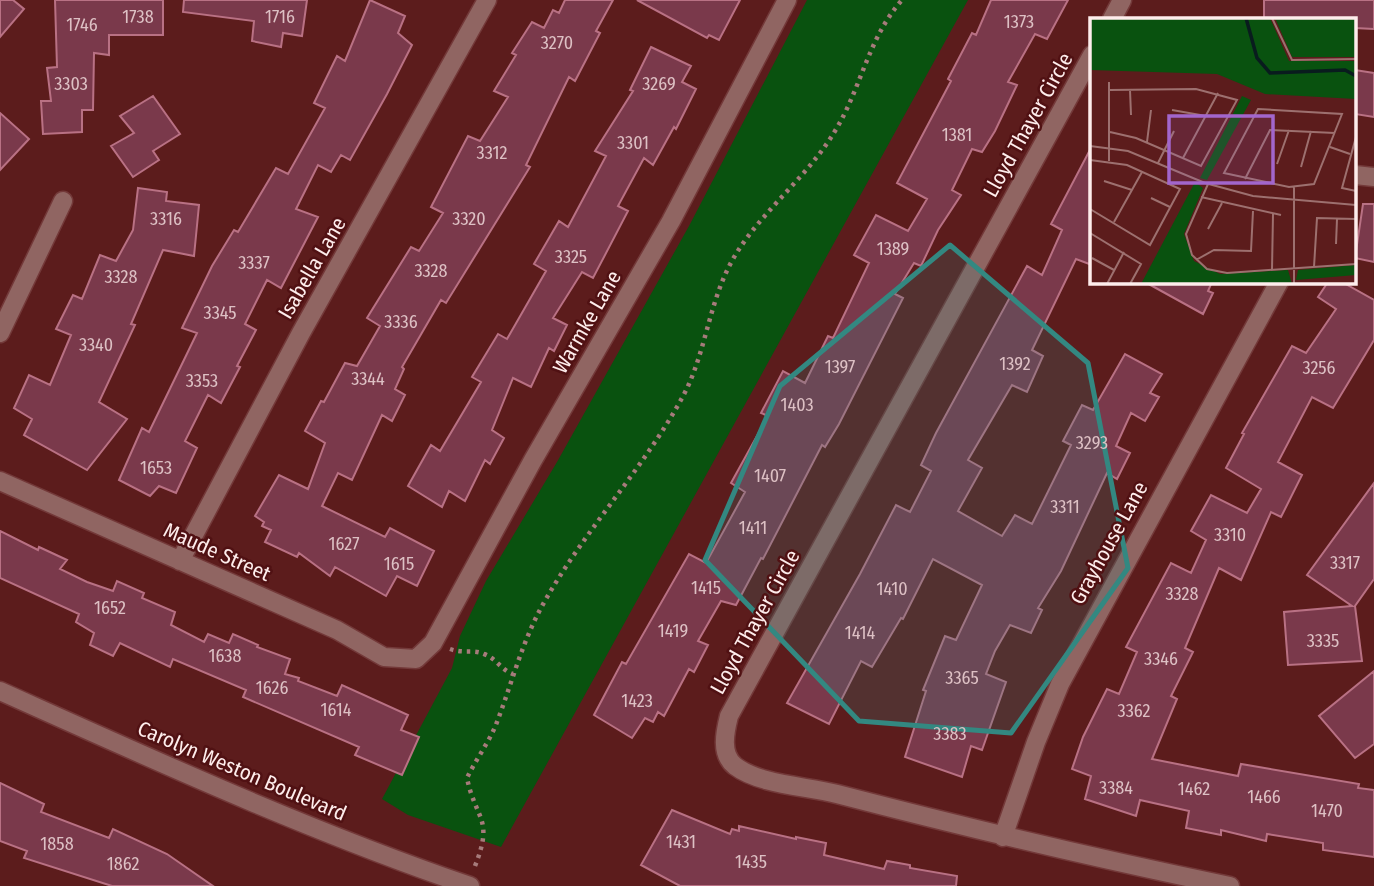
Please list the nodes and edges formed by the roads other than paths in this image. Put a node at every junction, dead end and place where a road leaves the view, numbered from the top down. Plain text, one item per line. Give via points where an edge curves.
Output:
1 (787, 0) edge
2 (1122, 0) edge
3 (483, 1) edge
4 (1113, 18) edge
5 (1090, 59) edge
6 (1356, 175) edge
7 (1374, 177) edge
8 (63, 201) dead end
9 (1278, 284) edge
10 (0, 333) edge
11 (0, 481) edge
12 (180, 561) junction
13 (416, 659) joint
14 (0, 691) edge
15 (1003, 837) junction
16 (468, 886) edge
17 (1230, 886) edge

1 - 13 street, Warmke Lane via 671,221 433,643
2 - 4 street
3 - 12 street, Isabella Lane
5 - 15 street, Lloyd Thayer Circle via 729,716 724,735 729,760 752,776
6 - 7 street
8 - 10 street
9 - 15 street, Grayhouse Lane via 1060,684
11 - 12 street, Maude Street
12 - 13 street, Maude Street via 337,630 384,657
14 - 16 street, Carolyn Weston Boulevard via 183,773
15 - 17 street, Lloyd Thayer Circle

